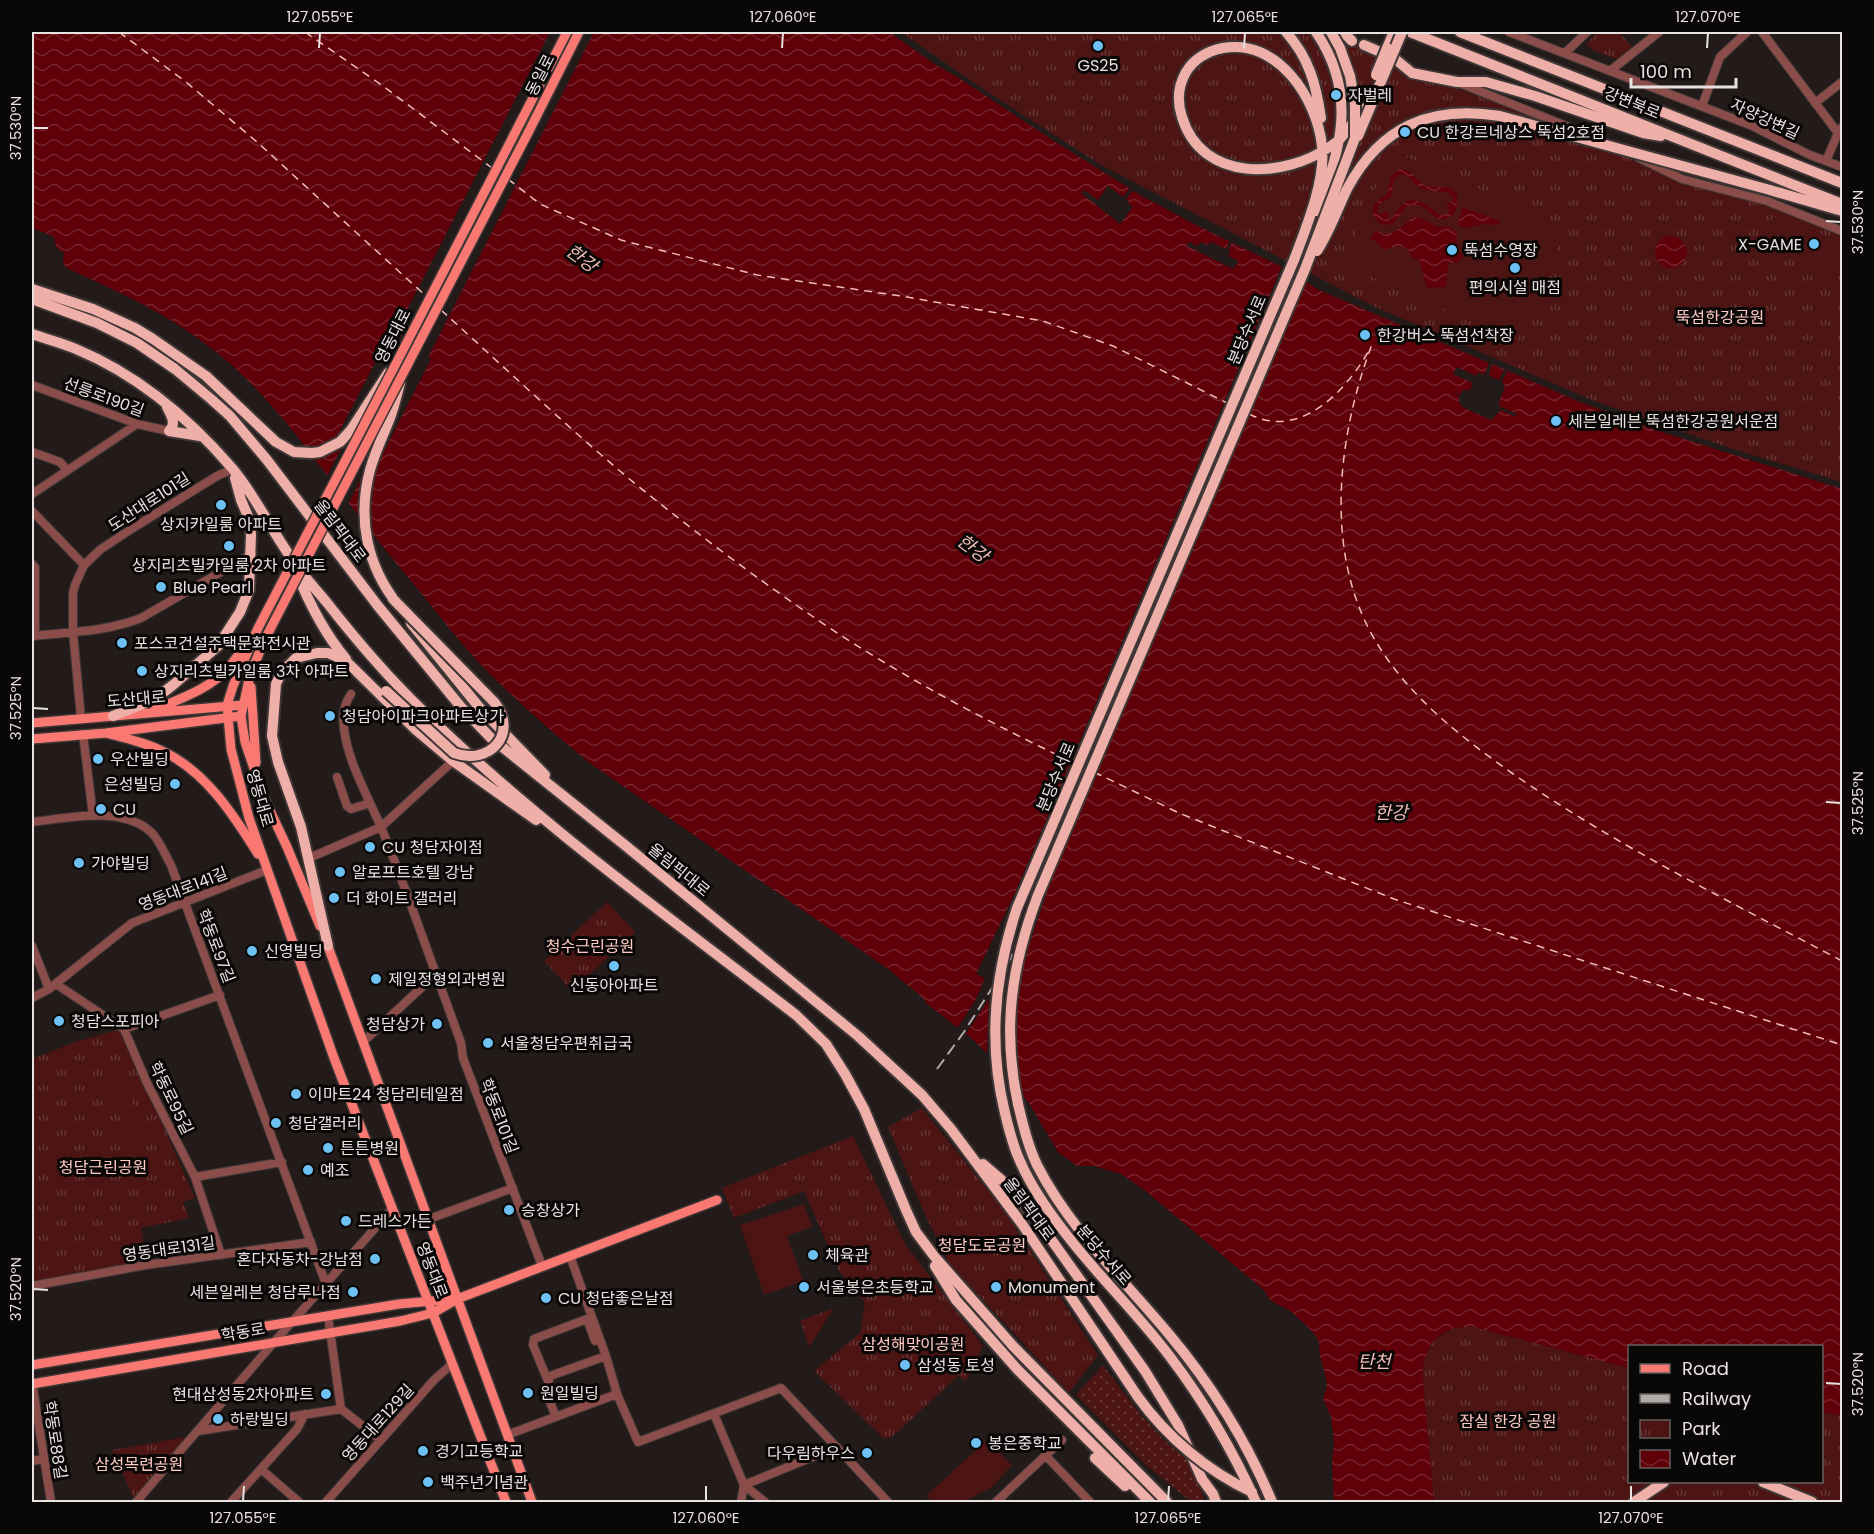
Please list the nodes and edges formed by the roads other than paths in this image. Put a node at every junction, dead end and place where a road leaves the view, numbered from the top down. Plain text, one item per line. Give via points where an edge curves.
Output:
1 (567, 32) edge
2 (579, 32) edge
3 (1286, 32) edge
4 (1316, 32) edge
5 (1331, 32) edge
6 (1343, 32) edge
7 (1394, 32) edge
8 (1402, 32) edge
9 (1410, 32) edge
10 (1460, 32) edge
11 (1509, 32) edge
12 (1587, 32) edge
13 (1659, 32) edge
14 (1747, 32) edge
15 (1762, 32) edge
16 (1352, 40) dead end
17 (1364, 45) dead end
18 (1565, 53) junction
19 (1610, 71) junction
20 (1458, 82) junction
21 (1842, 82) edge
22 (1815, 103) junction
23 (1702, 106) junction
24 (518, 126) joint
25 (1841, 131) edge
26 (528, 133) joint
27 (1321, 139) junction
28 (1682, 140) junction
29 (1826, 161) junction
30 (1842, 167) edge
31 (1342, 175) junction
32 (1842, 183) edge
33 (1842, 204) edge
34 (1842, 211) edge
35 (1842, 231) edge
36 (1294, 260) junction
37 (1305, 269) junction
38 (32, 289) edge
39 (32, 299) edge
40 (32, 334) edge
41 (402, 352) junction
42 (402, 377) junction
43 (32, 385) edge
44 (166, 404) junction
45 (137, 424) junction
46 (169, 431) junction
47 (200, 436) junction
48 (32, 452) edge
49 (233, 469) junction
50 (67, 470) junction
51 (32, 494) edge
52 (32, 511) edge
53 (252, 554) junction
54 (292, 560) junction
55 (32, 564) edge
56 (84, 565) junction
57 (393, 599) junction
58 (323, 626) junction
59 (258, 628) junction
60 (73, 632) junction
61 (33, 636) edge
62 (355, 669) junction
63 (250, 675) junction
64 (351, 694) dead end
65 (227, 705) junction
66 (243, 705) junction
67 (147, 713) junction
68 (113, 716) junction
69 (241, 716) junction
70 (81, 718) junction
71 (227, 718) junction
72 (32, 723) edge
73 (106, 733) junction
74 (83, 734) junction
75 (32, 739) edge
76 (453, 761) junction
77 (256, 777) junction
78 (337, 777) dead end
79 (562, 795) junction
80 (370, 803) junction
81 (93, 816) junction
82 (32, 822) edge
83 (381, 827) junction
84 (309, 858) junction
85 (266, 868) junction
86 (606, 868) junction
87 (185, 903) junction
88 (32, 946) edge
89 (328, 946) junction
90 (436, 974) junction
91 (53, 986) junction
92 (220, 995) junction
93 (32, 998) edge
94 (124, 1029) junction
95 (363, 1042) junction
96 (966, 1149) junction
97 (282, 1162) junction
98 (195, 1178) junction
99 (513, 1188) junction
100 (717, 1200) dead end
101 (392, 1209) junction
102 (429, 1220) junction
103 (916, 1232) junction
104 (311, 1242) junction
105 (221, 1255) junction
106 (570, 1256) junction
107 (542, 1266) junction
108 (326, 1284) junction
109 (32, 1286) edge
110 (457, 1299) junction
111 (427, 1301) junction
112 (433, 1313) junction
113 (969, 1314) junction
114 (328, 1316) junction
115 (293, 1322) junction
116 (331, 1333) junction
117 (274, 1341) junction
118 (595, 1341) dead end
119 (606, 1356) junction
120 (452, 1364) junction
121 (32, 1365) edge
122 (548, 1381) junction
123 (32, 1383) edge
124 (617, 1394) junction
125 (341, 1409) junction
126 (305, 1414) junction
127 (714, 1414) junction
128 (556, 1417) junction
129 (198, 1431) junction
130 (507, 1435) junction
131 (381, 1440) junction
132 (1062, 1440) dead end
133 (837, 1447) junction
134 (1046, 1456) junction
135 (44, 1459) junction
136 (32, 1461) edge
137 (261, 1469) junction
138 (1137, 1473) junction
139 (1663, 1483) edge
140 (1765, 1483) edge
141 (744, 1485) junction
142 (51, 1503) edge
143 (136, 1503) edge
144 (231, 1503) edge
145 (299, 1503) edge
146 (326, 1503) edge
147 (506, 1503) edge
148 (532, 1503) edge
149 (741, 1503) edge
150 (765, 1503) edge
151 (888, 1503) edge
152 (996, 1503) edge
153 (1090, 1503) edge
154 (1150, 1503) edge
155 (1167, 1503) edge
156 (1216, 1503) edge
157 (1256, 1503) edge
158 (1273, 1503) edge
159 (1634, 1503) edge
160 (1812, 1503) edge

1 - 24 main road, 동일로
2 - 26 main road, 동일로
3 - 27 highway via 1300,49 1311,73
4 - 36 highway, 분당수서로 via 1336,77 1342,127 1326,187
5 - 31 highway, 분당수서로, bridge via 1346,63 1355,104 1354,138
6 - 16 highway
7 - 27 highway, bridge via 1362,107 1341,138 1312,156 1283,166 1238,168 1218,162 1201,148 1180,111 1183,78 1193,63 1217,49 1247,48 1263,54 1280,65 1307,97
8 - 31 highway, bridge
9 - 28 highway, 강변북로
10 - 32 highway, 강변북로
11 - 18 street, 자양강변길
12 - 18 street
13 - 19 street
14 - 23 street via 1720,57
15 - 22 street
17 - 20 highway via 1394,58 1412,73
18 - 19 street, 자양강변길
19 - 23 street, 자양강변길
20 - 28 highway via 1486,82 1643,133
20 - 35 street via 1594,136 1682,179 1767,201
21 - 22 street
22 - 25 street
23 - 29 street, 자양강변길
24 - 41 main road, 영동대로
25 - 29 street
26 - 42 main road, 영동대로, bridge
27 - 36 highway via 1323,164
28 - 33 highway, 강변북로
29 - 30 street, 자양강변길
31 - 37 highway, 분당수서로, bridge
34 - 37 highway, bridge via 1500,116 1442,114 1404,127 1371,154
36 - 157 highway, 분당수서로, bridge via 1017,908 1001,966 995,1016 996,1063 1002,1096 1013,1143 1028,1177 1078,1250 1182,1373 1222,1433
37 - 158 highway, 분당수서로, bridge via 1030,914 1016,965 1009,1028 1021,1116 1044,1177 1084,1236 1197,1371 1236,1430
38 - 41 highway, bridge via 135,328 191,364 276,442 303,453 321,452 346,436
39 - 79 highway, 올림픽대로 via 116,332 157,356 230,416 461,707 491,738
40 - 44 highway via 113,367
41 - 59 main road, 영동대로, bridge
42 - 57 highway, bridge via 370,469 364,511 372,560
42 - 63 main road, 영동대로, bridge
43 - 45 street, 선릉로190길
44 - 46 highway via 173,423
44 - 47 highway
45 - 46 street, 선릉로190길
45 - 50 street
46 - 47 highway
47 - 49 highway
48 - 50 street via 60,462
49 - 53 highway via 249,521
49 - 54 highway
49 - 56 street, 도산대로101길 via 133,528
50 - 51 street
52 - 56 street
53 - 60 street via 141,618 110,628
53 - 68 highway via 249,590 218,646 155,699
54 - 58 highway
54 - 86 highway via 358,642 462,749
55 - 61 street
56 - 60 street, 도산대로101길 via 73,593
57 - 58 highway, bridge via 495,703 503,721 501,737 494,747 479,756 454,753
57 - 79 highway, bridge via 463,687
58 - 62 highway
59 - 65 main road, 영동대로
59 - 67 main road via 216,679
60 - 61 street
60 - 70 street, 도산대로101길
62 - 76 highway
62 - 84 highway via 328,653 306,654 288,664 276,684 272,736
63 - 66 main road, 영동대로
63 - 77 main road
64 - 80 street, 학동로101길 via 344,710 344,731
65 - 66 main road, 도산대로
65 - 67 main road, 도산대로
65 - 71 main road, 영동대로
66 - 69 main road, 영동대로
67 - 68 main road, 도산대로
68 - 70 main road, 도산대로
69 - 71 main road, 도산대로
69 - 77 main road, 영동대로
70 - 72 main road, 도산대로
71 - 73 main road, 도산대로
71 - 85 main road, 영동대로 via 242,795
73 - 74 main road, 도산대로
73 - 85 main road via 162,750 200,778 231,811
74 - 75 main road, 도산대로
74 - 81 street
76 - 83 street
76 - 86 highway
77 - 89 main road, 영동대로
78 - 80 street via 347,806
79 - 96 highway, 올림픽대로 via 858,1036 921,1095
80 - 83 street, 학동로101길
81 - 82 street, 학동로97길
81 - 87 street, 학동로97길 via 126,818 142,824 154,835 171,865
83 - 84 street
83 - 90 street, 학동로101길
84 - 89 highway
85 - 87 street, 영동대로141길
85 - 101 main road, 영동대로
86 - 103 highway via 796,1015 826,1044 864,1109
87 - 91 street, 영동대로141길 via 132,923
87 - 92 street, 학동로97길
88 - 91 street
89 - 95 main road, 영동대로
90 - 95 street
90 - 99 street, 학동로101길 via 463,1058
91 - 93 street, 영동대로141길
91 - 94 street
92 - 94 street, 학동로97길
92 - 97 street, 학동로97길
94 - 98 street, 학동로95길
95 - 102 main road, 영동대로
96 - 156 highway via 1011,1188 1069,1262 1155,1387
96 - 158 highway, 올림픽대로, bridge via 1034,1241 1138,1398 1165,1429 1204,1463
97 - 98 street
97 - 104 street, 학동로97길
98 - 105 street, 학동로95길
99 - 102 street
99 - 107 street, 학동로101길
100 - 106 main road, 학동로
101 - 108 street
101 - 111 main road, 영동대로
102 - 110 main road, 영동대로
103 - 113 highway via 956,1300
103 - 138 highway via 1013,1346
104 - 105 street, 영동대로131길
104 - 108 street, 학동로97길
105 - 109 street, 영동대로131길
106 - 107 main road, 학동로
106 - 119 street
107 - 110 main road, 학동로
108 - 115 street
110 - 111 main road, 학동로
110 - 112 main road, 학동로
110 - 130 main road, 영동대로
111 - 112 main road, 영동대로
111 - 114 main road, 학동로
112 - 116 main road, 학동로
112 - 120 main road, 영동대로
113 - 154 highway
113 - 154 highway via 988,1346 1115,1478
114 - 115 main road, 학동로
114 - 116 street
115 - 117 street
115 - 121 main road, 학동로
116 - 117 main road, 학동로
116 - 125 street
117 - 123 main road, 학동로
117 - 129 street
118 - 122 street via 587,1320 534,1339
119 - 122 street via 550,1376
119 - 124 street
120 - 131 street, 영동대로129길
120 - 147 main road, 영동대로
122 - 128 street via 546,1392
123 - 135 street, 학동로88길
124 - 127 street via 638,1442
124 - 128 street
125 - 126 street
125 - 131 street
126 - 129 street
126 - 137 street via 297,1429
127 - 133 street via 781,1388
127 - 141 street
128 - 130 street
129 - 143 street
130 - 148 main road, 영동대로
131 - 146 street, 영동대로129길
132 - 134 street
133 - 141 street
133 - 151 street
134 - 152 street
134 - 153 street
135 - 136 street
135 - 142 street, 학동로88길
137 - 144 street
137 - 145 street
138 - 154 highway
138 - 155 highway
139 - 159 highway
140 - 160 highway
141 - 149 street
141 - 150 street

